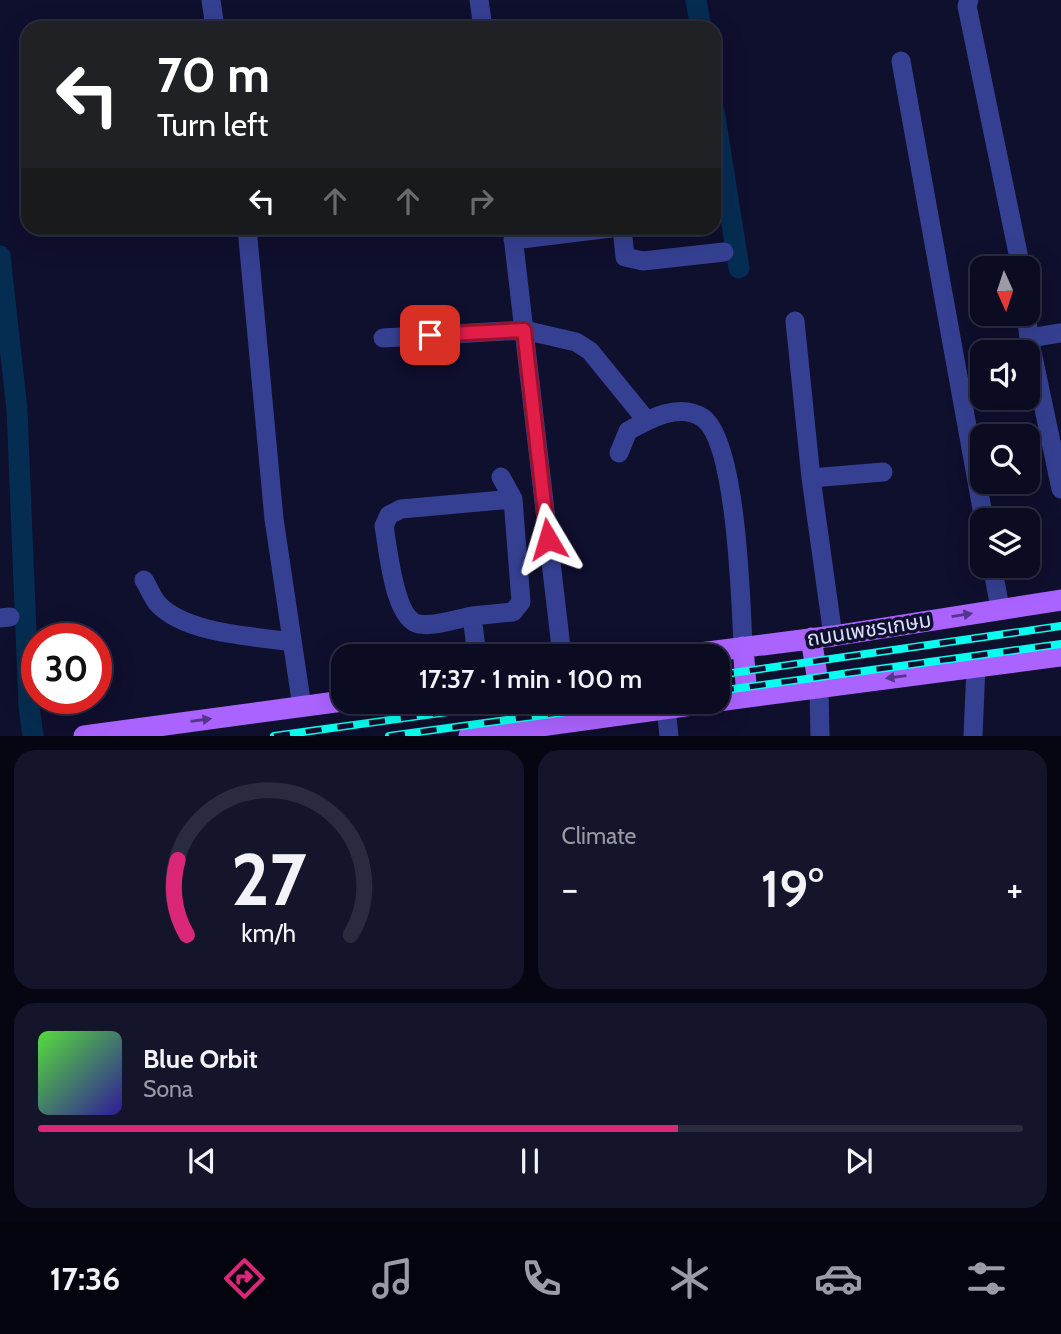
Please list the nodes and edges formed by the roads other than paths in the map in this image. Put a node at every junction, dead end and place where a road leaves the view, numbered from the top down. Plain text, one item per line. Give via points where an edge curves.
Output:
1 (211, 0) edge
2 (479, 0) edge
3 (964, 2) edge
4 (214, 21) edge
5 (482, 21) edge
6 (901, 61) dead end
7 (248, 235) edge
8 (513, 235) edge
9 (623, 235) edge
10 (724, 252) dead end
11 (1018, 256) edge
12 (795, 321) dead end
13 (1028, 326) edge
14 (524, 330) junction
15 (1061, 333) edge
16 (383, 338) dead end
17 (1029, 338) junction
18 (647, 421) junction
19 (619, 453) dead end
20 (883, 472) dead end
21 (500, 477) dead end
22 (811, 478) junction
23 (1061, 489) edge
24 (513, 499) junction
25 (982, 508) edge
26 (994, 578) edge
27 (144, 580) dead end
28 (1061, 600) edge
29 (1000, 608) junction
30 (472, 616) junction
31 (833, 636) junction
32 (811, 638) junction
33 (292, 642) junction
34 (476, 644) edge
35 (561, 644) edge
36 (743, 647) junction
37 (730, 649) edge
38 (1061, 656) edge
39 (976, 666) junction
40 (819, 688) junction
41 (747, 697) junction
42 (730, 699) edge
43 (331, 703) edge
44 (302, 707) junction
45 (623, 714) edge
46 (667, 714) edge
47 (471, 735) edge
48 (85, 736) edge
49 (669, 736) edge
50 (820, 736) edge
51 (973, 736) edge

1 - 4 street
2 - 5 street
3 - 11 street
6 - 25 street
7 - 33 street via 274,519
8 - 14 street
9 - 10 street via 625,257 643,261
12 - 22 street
13 - 17 street
14 - 16 street
14 - 18 street via 576,342 590,351
14 - 35 street
15 - 17 street
17 - 23 street
18 - 19 street via 628,431
18 - 36 street via 665,412 687,414 702,417 713,429 731,498
20 - 22 street
21 - 24 street
22 - 31 street
24 - 30 street via 521,602 513,612
24 - 30 street via 401,509 388,515 384,526 405,616 418,624 432,624
26 - 29 street
27 - 33 street via 156,602 169,613 202,627
28 - 29 main road, ถนนเพชรเกษม
31 -> 29 main road, ถนนเพชรเกษม
30 - 34 street
31 - 32 main road, ถนนเพชรเกษม
32 - 36 main road, ถนนเพชรเกษม
32 - 40 main road
33 - 44 street
36 - 37 main road, ถนนเพชรเกษม
36 - 41 main road
38 - 39 main road
39 -> 40 main road
39 - 51 street
40 - 41 main road
40 - 50 street
41 - 42 main road
43 - 44 main road
48 -> 44 main road
45 - 47 main road
46 - 49 street

